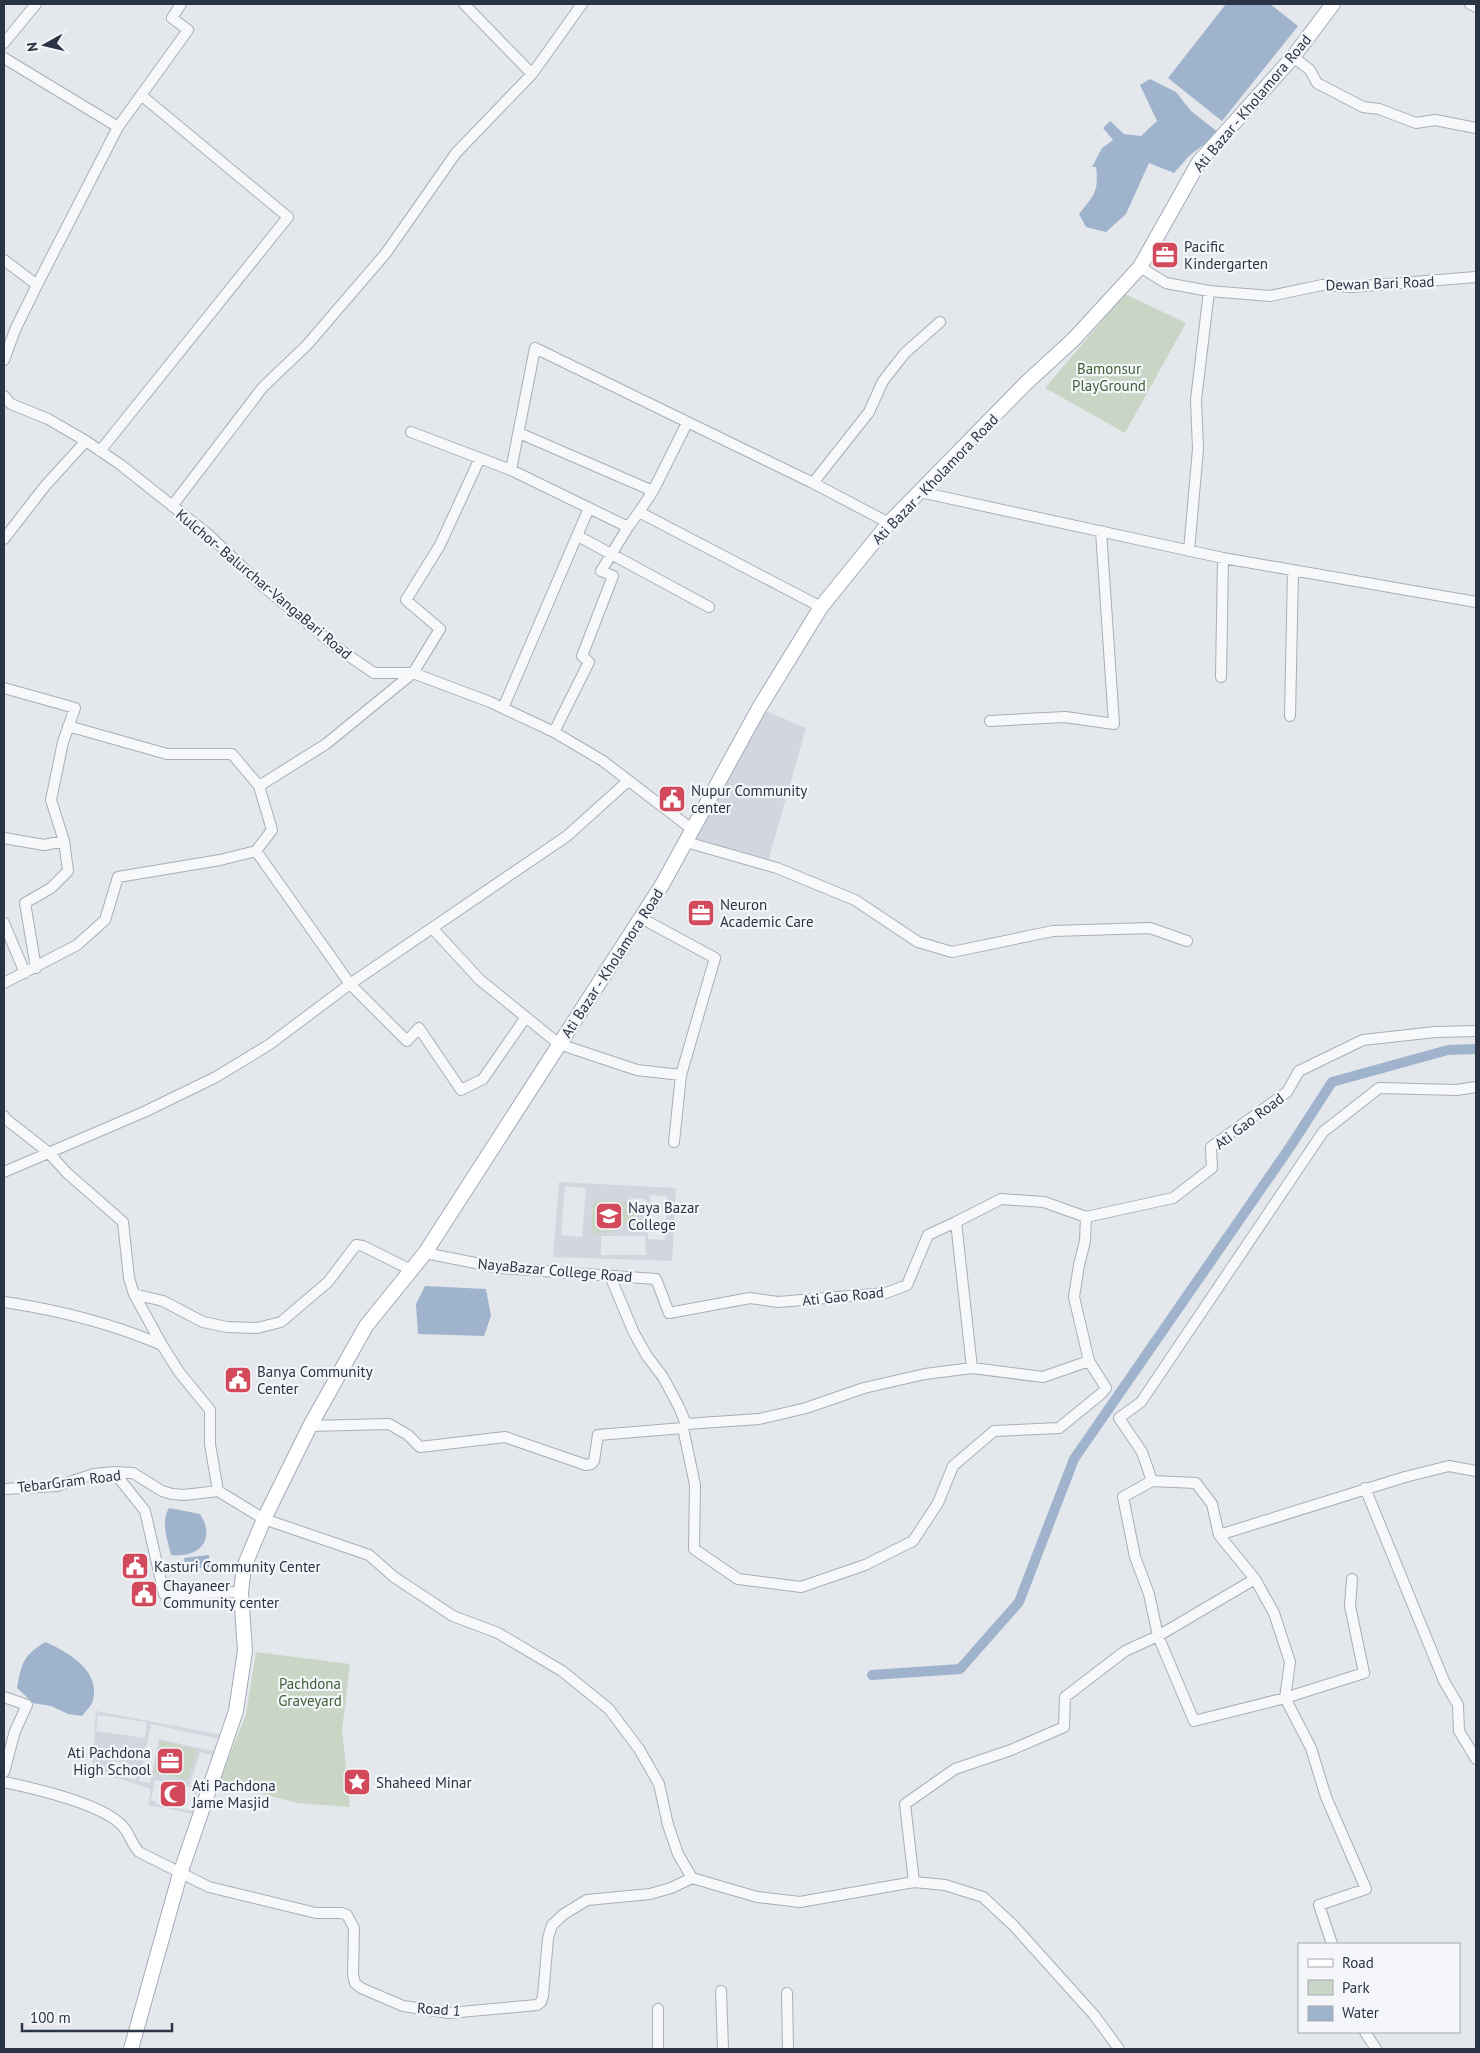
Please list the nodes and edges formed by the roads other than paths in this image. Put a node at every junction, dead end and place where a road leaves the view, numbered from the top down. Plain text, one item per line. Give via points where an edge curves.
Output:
1 (36, 4) edge
2 (181, 4) edge
3 (464, 4) edge
4 (582, 4) edge
5 (1333, 4) edge
6 (1470, 4) edge
7 (1476, 7) edge
8 (4, 42) edge
9 (1293, 57) junction
10 (4, 58) edge
11 (532, 74) junction
12 (141, 95) junction
13 (118, 128) junction
14 (1476, 128) edge
15 (4, 260) edge
16 (1140, 267) junction
17 (1476, 277) edge
18 (37, 285) junction
19 (1209, 292) junction
20 (940, 322) dead end
21 (4, 360) edge
22 (4, 396) edge
23 (687, 422) junction
24 (411, 432) dead end
25 (519, 433) junction
26 (86, 441) junction
27 (100, 451) junction
28 (480, 458) junction
29 (510, 470) junction
30 (813, 483) junction
31 (652, 491) junction
32 (920, 492) junction
33 (172, 506) junction
34 (589, 508) junction
35 (639, 512) junction
36 (889, 523) junction
37 (628, 527) junction
38 (1101, 531) junction
39 (578, 536) junction
40 (4, 539) edge
41 (1189, 551) junction
42 (610, 555) junction
43 (1223, 558) junction
44 (1292, 570) junction
45 (1476, 602) edge
46 (708, 607) dead end
47 (821, 607) junction
48 (413, 674) junction
49 (1220, 677) dead end
50 (4, 688) edge
51 (503, 708) junction
52 (1290, 716) dead end
53 (990, 721) dead end
54 (68, 726) junction
55 (554, 732) junction
56 (628, 781) junction
57 (258, 786) junction
58 (693, 830) junction
59 (4, 838) edge
60 (64, 841) junction
61 (686, 842) junction
62 (256, 851) junction
63 (641, 918) junction
64 (4, 923) edge
65 (432, 929) junction
66 (1187, 941) dead end
67 (36, 968) junction
68 (25, 973) junction
69 (4, 983) edge
70 (350, 984) junction
71 (526, 1017) junction
72 (1476, 1031) edge
73 (559, 1044) junction
74 (681, 1075) junction
75 (1476, 1088) edge
76 (4, 1116) edge
77 (674, 1142) dead end
78 (48, 1152) junction
79 (4, 1172) edge
80 (1086, 1217) junction
81 (956, 1222) junction
82 (425, 1253) junction
83 (411, 1270) junction
84 (610, 1276) junction
85 (656, 1279) joint
86 (134, 1294) junction
87 (4, 1302) edge
88 (162, 1345) junction
89 (1089, 1361) junction
90 (972, 1368) junction
91 (310, 1426) junction
92 (685, 1426) junction
93 (1476, 1471) edge
94 (114, 1472) junction
95 (1152, 1481) junction
96 (1365, 1488) junction
97 (4, 1489) edge
98 (218, 1491) junction
99 (264, 1518) junction
100 (1219, 1535) junction
101 (1255, 1579) junction
102 (1352, 1580) dead end
103 (240, 1592) junction
104 (1158, 1636) junction
105 (4, 1697) edge
106 (1285, 1698) junction
107 (1476, 1759) edge
108 (4, 1772) edge
109 (4, 1782) edge
110 (180, 1874) junction
111 (692, 1878) junction
112 (914, 1882) junction
113 (1332, 1943) edge
114 (722, 1991) dead end
115 (787, 1993) dead end
116 (658, 2009) dead end
117 (1366, 2033) edge
118 (131, 2049) edge
119 (658, 2049) edge
120 (723, 2049) edge
121 (788, 2049) edge
122 (1119, 2049) edge
123 (1376, 2049) edge

1 - 8 street
2 - 12 street via 172,18 188,30
3 - 11 street
4 - 11 street
5 - 9 main road, Ati Bazar - Kholamora Road
6 - 7 street
9 - 14 street via 1310,70 1317,83 1363,107 1379,109 1416,123 1436,120
9 - 16 main road, Ati Bazar - Kholamora Road via 1199,162
10 - 13 street
11 - 33 street via 456,153 386,253 307,345 263,387
12 - 13 street
12 - 27 street via 288,217
13 - 18 street
15 - 18 street
16 - 19 street, Dewan Bari Road via 1166,283
16 - 32 main road, Ati Bazar - Kholamora Road via 1074,339 1025,384
17 - 19 street, Dewan Bari Road via 1350,287 1322,285 1270,296
18 - 21 street
19 - 41 street via 1196,400 1198,449
20 - 30 street via 905,353 884,381 870,412
22 - 26 street, Kulchor- Balurchar-VangaBari Road via 11,404
23 - 25 street via 535,348
23 - 30 street
23 - 31 street
24 - 28 street
25 - 29 street
25 - 31 street
26 - 27 street, Kulchor- Balurchar-VangaBari Road
26 - 40 street via 45,486
27 - 33 street, Kulchor- Balurchar-VangaBari Road
28 - 29 street
28 - 48 street via 440,545 406,600 440,629
29 - 34 street
30 - 36 street
31 - 35 street
32 - 36 main road, Ati Bazar - Kholamora Road
32 - 38 street
33 - 48 street, Kulchor- Balurchar-VangaBari Road via 336,647 374,673
34 - 37 street
34 - 39 street
35 - 37 street
35 - 47 street
36 - 47 main road, Ati Bazar - Kholamora Road
37 - 42 street
38 - 41 street
38 - 53 street via 1114,724 1064,718
39 - 42 street
39 - 51 street
41 - 43 street
42 - 46 street
42 - 55 street via 602,571 613,576 582,656 590,662
43 - 44 street
43 - 49 street
44 - 45 street
44 - 52 street
47 - 58 main road, Ati Bazar - Kholamora Road via 759,708
48 - 51 street, Kulchor- Balurchar-VangaBari Road
48 - 57 street via 326,744
50 - 54 street via 75,708
51 - 55 street, Kulchor- Balurchar-VangaBari Road
54 - 57 street via 167,754 232,754
54 - 60 street via 51,800
55 - 56 street, Kulchor- Balurchar-VangaBari Road via 603,761
56 - 58 street, Kulchor- Balurchar-VangaBari Road
56 - 65 street via 567,836
57 - 62 street via 272,830
58 - 61 main road, Ati Bazar - Kholamora Road
59 - 60 street via 44,845
60 - 67 street via 68,871 51,888 25,903
61 - 63 main road, Ati Bazar - Kholamora Road
61 - 66 street via 777,868 855,900 918,942 952,952 1053,931 1150,928
62 - 67 street via 118,877 105,920 77,945
62 - 70 street
63 - 73 main road, Ati Bazar - Kholamora Road
63 - 74 street via 715,958
64 - 68 street
65 - 70 street
65 - 71 street via 480,980
67 - 68 street
68 - 69 street
70 - 71 street via 407,1041 419,1028 461,1090 483,1079
70 - 78 street via 270,1044 216,1077
71 - 73 street
72 - 80 street, Ati Gao Road via 1363,1040 1299,1071 1288,1092 1211,1147 1212,1168 1173,1198
73 - 74 street via 638,1070
73 - 82 main road, Ati Bazar - Kholamora Road
74 - 77 street
75 - 95 street via 1378,1088 1324,1132 1141,1402 1119,1418 1142,1452
76 - 78 street
78 - 79 street
78 - 86 street via 123,1222 129,1278
80 - 81 street, Ati Gao Road via 1044,1202 1001,1199
80 - 89 street via 1085,1241 1074,1296
81 - 85 street, Ati Gao Road via 928,1235 907,1284 886,1293 778,1302 750,1298 669,1313
81 - 90 street
82 - 83 main road, Ati Bazar - Kholamora Road
82 - 84 street, NayaBazar College Road via 500,1268
83 - 86 street via 356,1245 328,1282 282,1322 257,1328 203,1322 163,1301
83 - 91 main road, Ati Bazar - Kholamora Road via 366,1326
84 - 85 street, NayaBazar College Road
84 - 92 street via 634,1333 663,1377
86 - 88 street
87 - 88 street via 88,1319
88 - 98 street via 210,1410 210,1444
89 - 90 street via 1043,1377
89 - 92 street via 1106,1388 1059,1428 994,1431 952,1466 938,1503 913,1541 864,1565 801,1587 738,1579 694,1549 695,1485
90 - 92 street via 925,1374 864,1388 806,1408 759,1419
91 - 92 street via 389,1424 420,1447 506,1437 586,1465 594,1461 598,1435
91 - 99 main road, Ati Bazar - Kholamora Road
93 - 96 street via 1449,1466
94 - 97 street, TebarGram Road via 94,1474 56,1486
94 - 98 street, TebarGram Road via 133,1473 172,1494
94 - 103 street via 145,1511 164,1594
95 - 100 street via 1196,1482 1212,1504
95 - 104 street via 1123,1497 1135,1557 1149,1594
96 - 100 street
96 - 107 street via 1444,1681 1458,1705 1459,1731
98 - 99 street
99 - 103 main road, Ati Bazar - Kholamora Road via 244,1567
99 - 111 street via 369,1555 394,1577 452,1616 498,1633 562,1670 609,1710 639,1749 659,1784 678,1854
100 - 101 street
101 - 104 street
101 - 106 street via 1274,1613 1290,1662
102 - 106 street via 1350,1606 1364,1674
103 - 110 main road, Ati Bazar - Kholamora Road via 245,1651 236,1711
104 - 106 street via 1194,1721
104 - 112 street via 1125,1651 1065,1697 1064,1727 954,1770 905,1804
105 - 108 street via 27,1705 15,1731
106 - 113 street via 1311,1748 1326,1797 1366,1889 1319,1905
109 - 110 street via 40,1790 99,1810 125,1829 131,1843 140,1852
110 - 111 street, Road 1 via 209,1887 293,1908 347,1915 354,1928 352,1975 355,1983 403,2006 449,2013 542,2002 548,1938 552,1925 564,1914 587,1900 650,1894
110 - 118 main road, Ati Bazar - Kholamora Road
111 - 112 street via 757,1896 800,1902
112 - 122 street via 945,1885 983,1897 1014,1926 1094,2015
114 - 120 street
115 - 121 street
116 - 119 street
117 - 123 street

